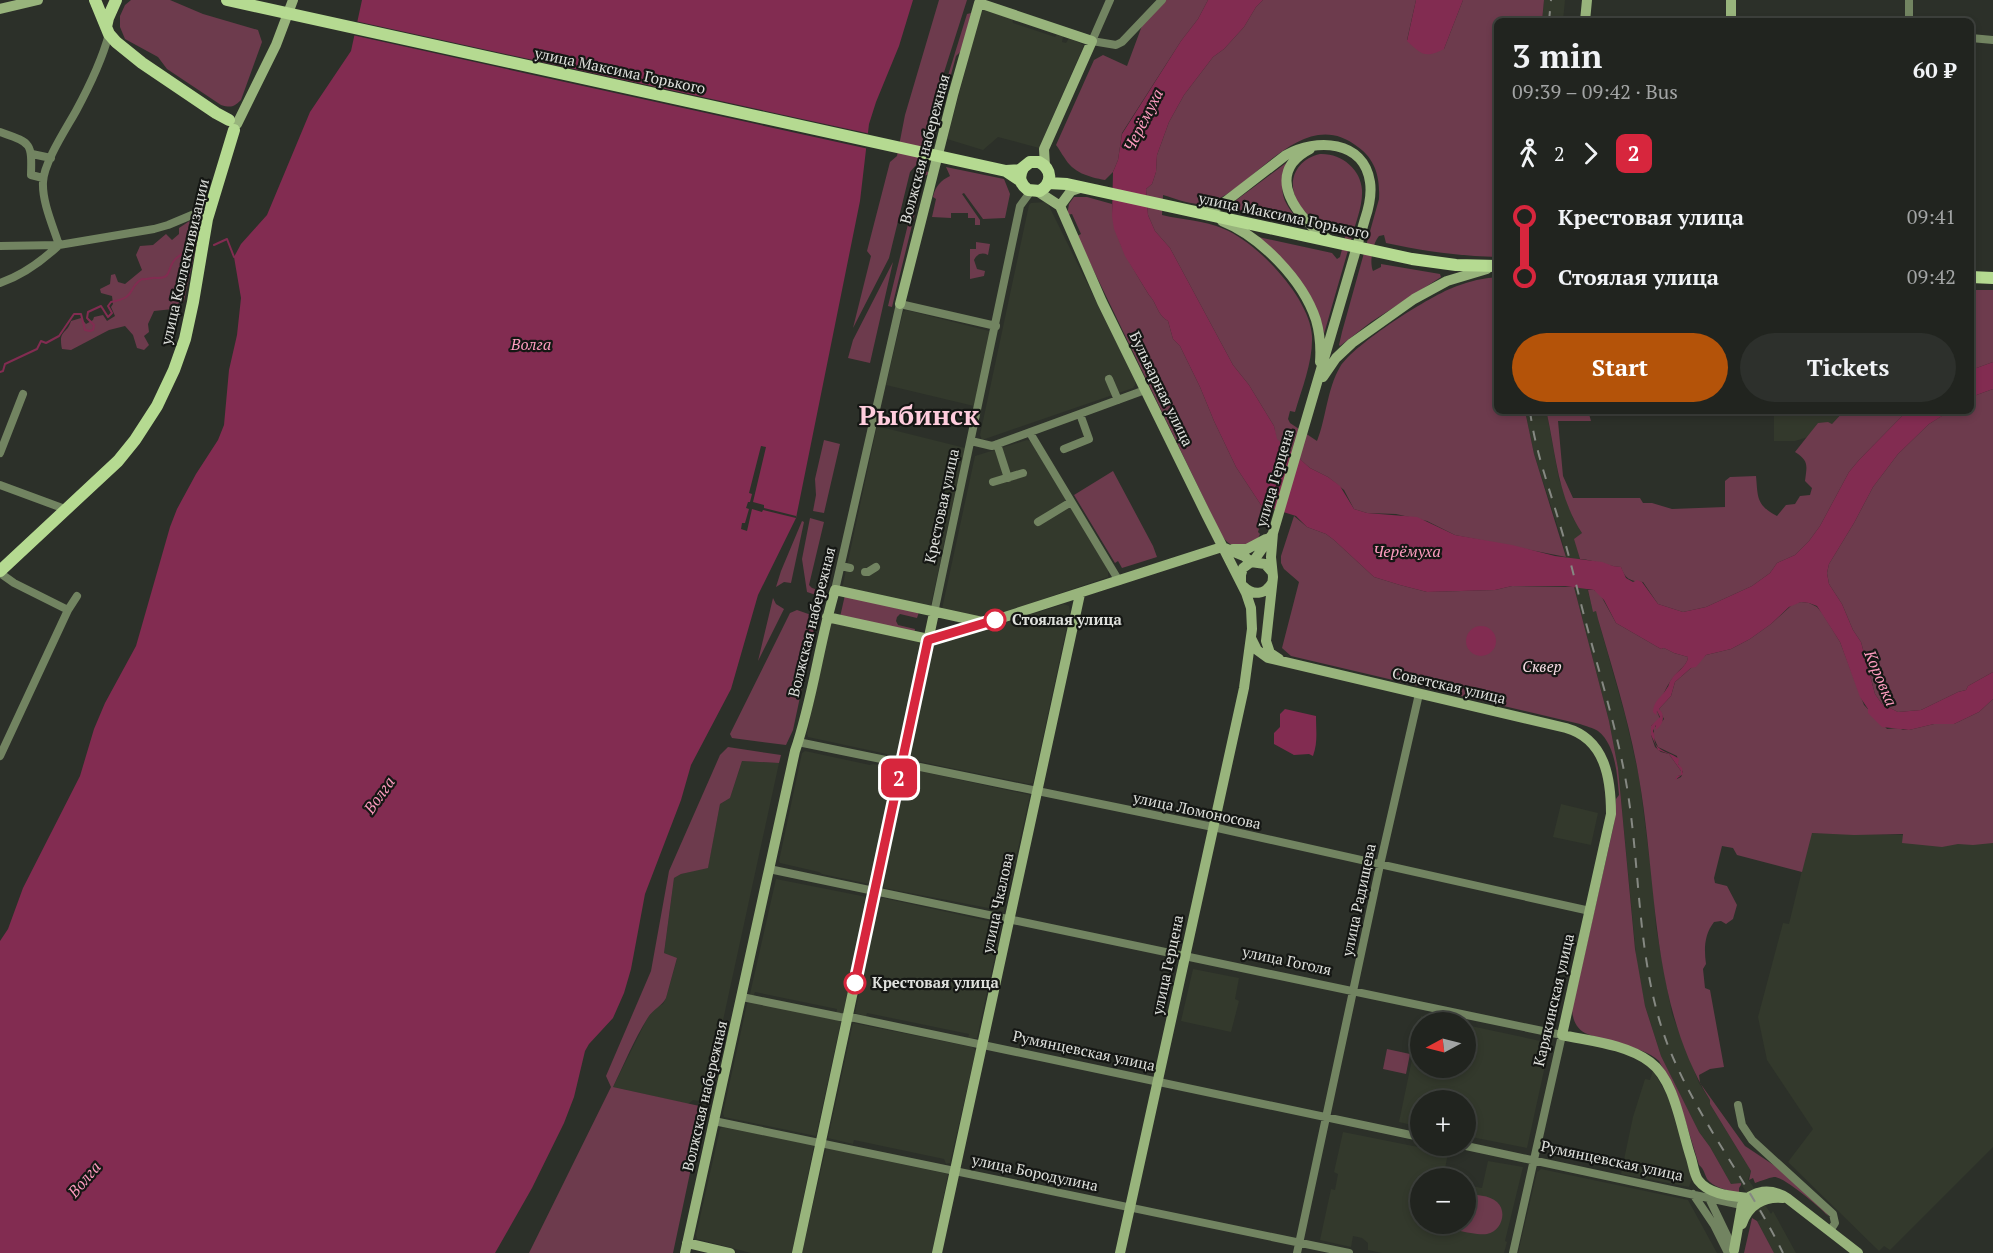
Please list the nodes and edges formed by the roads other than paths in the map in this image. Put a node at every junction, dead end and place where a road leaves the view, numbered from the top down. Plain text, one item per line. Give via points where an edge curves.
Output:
1 (38, 0) edge
2 (94, 0) edge
3 (99, 0) edge
4 (114, 0) edge
5 (227, 0) edge
6 (293, 0) edge
7 (1110, 0) edge
8 (1162, 0) edge
9 (1587, 0) edge
10 (1731, 0) edge
11 (1909, 0) edge
12 (980, 1) edge
13 (0, 9) edge
14 (1585, 18) edge
15 (1731, 18) edge
16 (1909, 18) edge
17 (107, 30) junction
18 (1974, 38) edge
19 (1993, 40) edge
20 (1092, 41) junction
21 (231, 126) junction
22 (0, 132) edge
23 (1335, 145) junction
24 (1044, 149) junction
25 (32, 154) junction
26 (51, 158) junction
27 (1024, 171) junction
28 (1048, 175) junction
29 (43, 178) junction
30 (1087, 188) junction
31 (1034, 191) junction
32 (1060, 206) junction
33 (210, 207) junction
34 (1193, 212) junction
35 (1335, 242) junction
36 (59, 245) junction
37 (0, 246) edge
38 (1494, 267) edge
39 (1494, 268) edge
40 (1974, 278) edge
41 (1993, 278) edge
42 (0, 283) edge
43 (900, 304) junction
44 (996, 326) junction
45 (1109, 378) dead end
46 (1145, 390) junction
47 (1315, 393) junction
48 (23, 394) dead end
49 (1118, 400) junction
50 (1080, 414) junction
51 (1030, 433) junction
52 (971, 441) junction
53 (997, 444) junction
54 (1064, 448) dead end
55 (0, 453) edge
56 (1023, 472) dead end
57 (1008, 478) junction
58 (993, 482) dead end
59 (0, 485) edge
60 (1071, 502) junction
61 (65, 509) junction
62 (1038, 522) dead end
63 (1273, 533) junction
64 (1225, 548) junction
65 (1251, 562) junction
66 (841, 566) junction
67 (876, 567) dead end
68 (850, 568) dead end
69 (0, 572) edge
70 (865, 572) dead end
71 (1272, 576) junction
72 (1119, 581) junction
73 (1242, 584) junction
74 (835, 590) junction
75 (1080, 594) junction
76 (77, 596) dead end
77 (68, 610) junction
78 (934, 613) junction
79 (827, 617) junction
80 (987, 623) junction
81 (1251, 638) junction
82 (928, 640) junction
83 (1257, 650) junction
84 (1282, 661) junction
85 (1251, 666) junction
86 (1245, 683) junction
87 (1419, 694) junction
88 (798, 742) junction
89 (1599, 754) joint
90 (0, 756) edge
91 (898, 762) junction
92 (1037, 791) junction
93 (1214, 827) junction
94 (1380, 864) junction
95 (769, 869) junction
96 (875, 891) junction
97 (1590, 911) junction
98 (1010, 919) junction
99 (1185, 956) junction
100 (1353, 991) junction
101 (742, 997) junction
102 (847, 1018) junction
103 (1562, 1035) junction
104 (982, 1044) junction
105 (1157, 1082) junction
106 (1738, 1105) dead end
107 (1327, 1117) junction
108 (714, 1121) junction
109 (1410, 1135) edge
110 (820, 1142) junction
111 (1476, 1148) edge
112 (1534, 1160) junction
113 (955, 1170) junction
114 (1698, 1179) junction
115 (1693, 1194) junction
116 (1709, 1198) junction
117 (1747, 1203) junction
118 (1130, 1207) junction
119 (1830, 1231) junction
120 (1299, 1243) junction
121 (686, 1248) edge
122 (1731, 1252) edge
123 (1855, 1252) edge
124 (730, 1253) edge
125 (796, 1253) edge
126 (938, 1253) edge
127 (1120, 1253) edge
128 (1297, 1253) edge
129 (1349, 1253) edge
130 (1513, 1253) edge

1 - 13 street
2 - 17 main road
3 - 4 main road
4 - 17 main road
5 - 27 main road, улица Максима Горького via 1006,171
6 - 21 street via 285,24
7 - 20 street
8 - 20 street via 1122,42 1116,45
9 - 14 street
10 - 15 street
11 - 16 street
12 - 20 street
12 - 43 street, Волжская набережная
17 - 21 main road via 142,63
17 - 26 street via 97,66
18 - 19 street
20 - 24 street
21 - 33 main road, улица Коллективизации
22 - 25 street via 25,142
23 - 34 street via 1295,150 1221,205
23 - 35 street via 1305,152 1293,164 1287,183 1296,210 1312,228
23 - 47 street via 1350,151 1365,168 1370,198
24 - 27 street
24 - 28 street
25 - 26 street
25 - 29 street via 31,175
26 - 29 street
27 - 28 main road via 1039,162
27 - 31 main road via 1024,186
28 - 30 main road, улица Максима Горького
28 - 31 main road via 1045,188
29 - 36 street
30 - 32 street via 1071,191
30 - 34 main road, улица Максима Горького
31 - 32 street
31 - 44 street, Крестовая улица via 1020,206
32 - 46 street, Бульварная улица
33 - 36 street via 154,229
33 - 61 main road, улица Коллективизации via 190,321 164,390 128,448
34 - 35 main road, улица Максима Горького
34 - 47 street via 1247,234 1301,291 1313,312 1319,335
35 - 38 main road, улица Максима Горького via 1448,264
36 - 37 street
36 - 42 street via 36,265
39 - 47 street via 1447,280 1378,323 1341,352
40 - 41 main road
43 - 44 street
43 - 66 street, Волжская набережная
44 - 52 street, Крестовая улица
45 - 49 street
46 - 49 street
46 - 64 street, Бульварная улица
47 - 63 street, улица Герцена
48 - 55 street
49 - 50 street
50 - 51 street
50 - 54 street via 1089,439
51 - 53 street
51 - 60 street
52 - 53 street
52 - 78 street, Крестовая улица
53 - 57 street
56 - 57 street
57 - 58 street
59 - 61 street
60 - 62 street
60 - 72 street
61 - 69 main road, улица Коллективизации
63 - 64 street via 1252,547
63 - 65 street
63 - 71 street, улица Герцена
64 - 65 street
64 - 72 street
64 - 73 street, Бульварная улица
65 - 71 street via 1265,564
65 - 73 street via 1242,572
66 - 68 street
66 - 74 street, Волжская набережная
67 - 70 street
69 - 77 street via 33,594
71 - 73 street via 1270,587 1260,593 1252,593
71 - 83 street, улица Герцена
71 - 84 street via 1266,641 1270,653
72 - 75 street
73 - 81 street, улица Герцена via 1251,608
74 - 78 street
74 - 79 street, Волжская набережная
75 - 80 street
75 - 92 street, улица Чкалова
76 - 77 street
77 - 90 street
78 - 80 street
78 - 82 street, Крестовая улица
79 - 82 street
79 - 88 street, Волжская набережная
80 - 82 street
81 - 83 street
81 - 86 street, улица Герцена
82 - 91 street, Крестовая улица
83 - 84 street, Советская улица via 1265,657
83 - 85 street, улица Герцена
84 - 85 street, Советская улица
84 - 87 street, Советская улица
85 - 86 street, улица Герцена
86 - 93 street, улица Герцена
87 - 89 street, Советская улица via 1577,731 1588,738
87 - 94 street, улица Радищева
88 - 91 street, улица Ломоносова
88 - 95 street, Волжская набережная
89 - 97 street, Карякинская улица via 1610,788 1611,814
91 - 92 street, улица Ломоносова
91 - 96 street, Крестовая улица
92 - 93 street, улица Ломоносова
92 - 98 street, улица Чкалова
93 - 94 street, улица Ломоносова
93 - 99 street, улица Герцена
94 - 97 street, улица Ломоносова
94 - 100 street, улица Радищева
95 - 96 street, улица Гоголя
95 - 101 street, Волжская набережная
96 - 98 street, улица Гоголя
96 - 102 street, Крестовая улица
97 - 103 street, Карякинская улица
98 - 99 street, улица Гоголя
98 - 104 street, улица Чкалова
99 - 100 street, улица Гоголя
99 - 105 street, улица Герцена
100 - 103 street, улица Гоголя
100 - 107 street, улица Радищева
101 - 102 street, Румянцевская улица
101 - 108 street, Волжская набережная
102 - 104 street, Румянцевская улица
102 - 110 street, Крестовая улица
103 - 112 street, Карякинская улица
103 - 114 street, улица Гоголя via 1623,1050 1654,1065 1672,1096
104 - 105 street, Румянцевская улица
104 - 113 street, улица Чкалова
105 - 107 street, Румянцевская улица
105 - 118 street, улица Герцена
106 - 119 street via 1742,1125 1752,1140 1833,1214 1835,1223
107 - 109 street, Румянцевская улица
107 - 120 street, улица Радищева
108 - 110 street, улица Бородулина
108 - 121 street, Волжская набережная
110 - 113 street, улица Бородулина
110 - 125 street, Крестовая улица
111 - 112 street, Румянцевская улица
112 - 115 street, Румянцевская улица
112 - 130 street, Карякинская улица
113 - 118 street, улица Бородулина
113 - 126 street, улица Чкалова
114 - 116 street, улица Гоголя
114 - 117 street, Румянцевская улица via 1709,1189
115 - 116 street, Румянцевская улица
115 - 122 street
116 - 117 street, Румянцевская улица
116 - 122 street, улица Гоголя
117 - 119 street via 1760,1192 1772,1191
117 - 122 street
118 - 120 street, улица Бородулина
118 - 127 street, улица Герцена
119 - 123 street
120 - 128 street, улица Радищева
120 - 129 street, улица Бородулина
121 - 124 street

